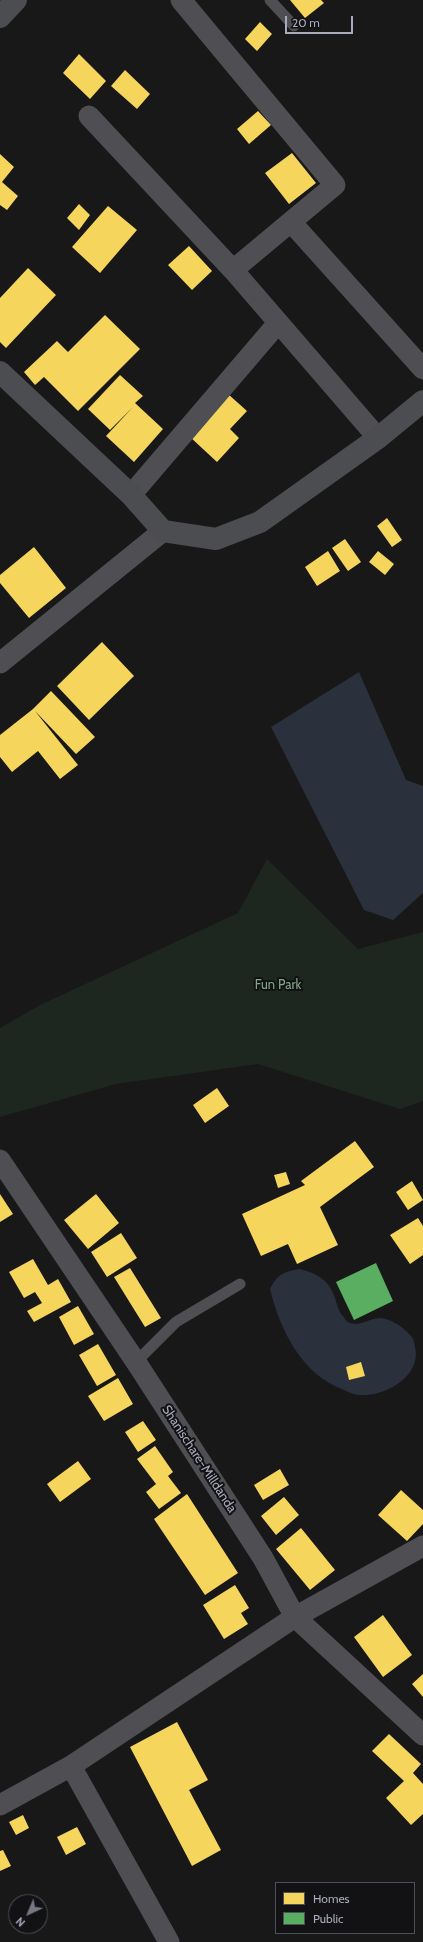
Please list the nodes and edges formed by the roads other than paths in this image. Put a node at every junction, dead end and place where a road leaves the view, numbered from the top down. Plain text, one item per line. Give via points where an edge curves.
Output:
1 (16, 0) edge
2 (180, 0) edge
3 (270, 0) edge
4 (0, 17) edge
5 (294, 26) dead end
6 (89, 116) dead end
7 (291, 222) junction
8 (233, 270) junction
9 (278, 323) junction
10 (423, 369) edge
11 (0, 372) edge
12 (423, 401) edge
13 (378, 438) junction
14 (131, 495) junction
15 (163, 530) junction
16 (0, 663) edge
17 (0, 1160) edge
18 (240, 1284) dead end
19 (136, 1362) junction
20 (423, 1546) edge
21 (295, 1617) junction
22 (423, 1735) edge
23 (71, 1766) junction
24 (0, 1805) edge
25 (169, 1942) edge

1 - 4 street
2 - 7 street via 335,185
3 - 5 lane
6 - 8 street
7 - 8 street
7 - 10 street
8 - 9 street
9 - 13 street
9 - 14 street
11 - 14 street
12 - 13 street
13 - 15 street via 260,522 216,539
14 - 15 street
15 - 16 street
17 - 19 street, Shanischare-Milldanda
18 - 19 lane via 176,1322
19 - 21 street, Shanischare-Milldanda via 263,1558
20 - 21 street
21 - 22 street, Shanischare-Milldanda
21 - 23 street
23 - 24 street
23 - 25 street

